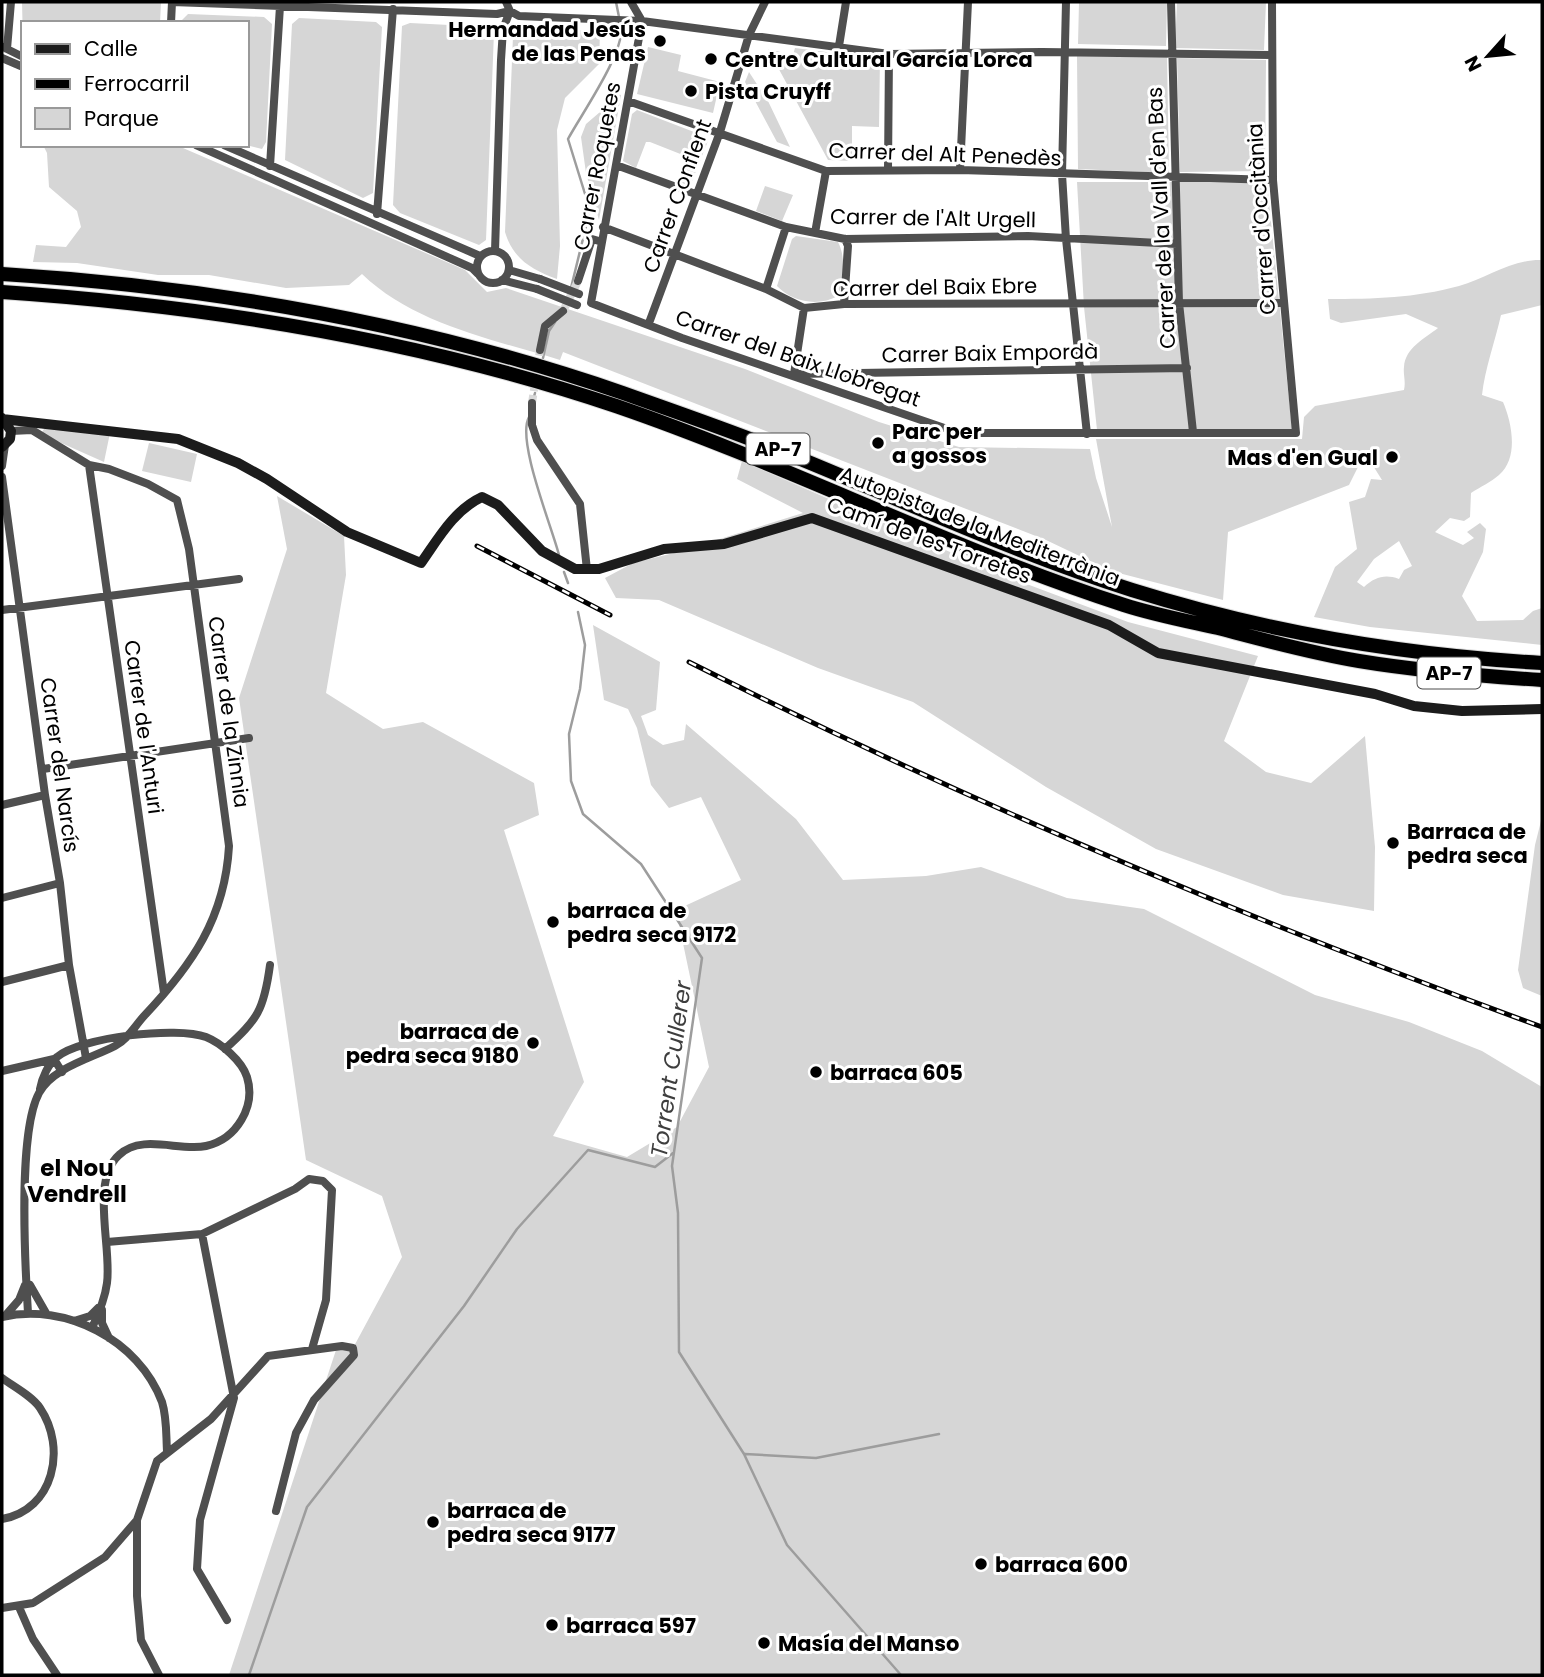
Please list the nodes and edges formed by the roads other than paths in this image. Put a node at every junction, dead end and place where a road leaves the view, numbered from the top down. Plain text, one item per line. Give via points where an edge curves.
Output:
1 (11, 2) edge
2 (172, 2) edge
3 (506, 2) edge
4 (631, 2) edge
5 (765, 2) edge
6 (846, 2) edge
7 (968, 2) edge
8 (1066, 2) edge
9 (1171, 2) edge
10 (1272, 2) edge
11 (280, 6) junction
12 (393, 9) junction
13 (510, 11) junction
14 (171, 21) edge
15 (642, 21) junction
16 (750, 36) junction
17 (839, 46) junction
18 (4, 48) edge
19 (1063, 52) junction
20 (1171, 53) junction
21 (888, 54) junction
22 (967, 54) junction
23 (1271, 55) junction
24 (21, 56) edge
25 (2, 58) edge
26 (21, 66) edge
27 (628, 101) junction
28 (720, 132) junction
29 (200, 147) edge
30 (228, 147) edge
31 (616, 164) junction
32 (270, 166) junction
33 (888, 169) junction
34 (960, 170) junction
35 (827, 171) junction
36 (1062, 174) junction
37 (1175, 179) junction
38 (1273, 180) junction
39 (697, 193) junction
40 (377, 214) junction
41 (603, 227) junction
42 (786, 227) junction
43 (815, 233) junction
44 (845, 239) junction
45 (1066, 239) junction
46 (600, 241) junction
47 (1177, 244) junction
48 (495, 251) junction
49 (480, 256) junction
50 (674, 256) junction
51 (509, 270) junction
52 (2, 274) edge
53 (478, 274) junction
54 (502, 280) junction
55 (578, 281) tunnel mouth
56 (766, 289) junction
57 (2, 292) edge
58 (588, 300) junction
59 (1072, 303) junction
60 (1180, 303) junction
61 (1284, 303) junction
62 (844, 304) junction
63 (804, 308) junction
64 (563, 312) tunnel mouth
65 (649, 323) junction
66 (540, 350) tunnel mouth
67 (1080, 368) junction
68 (1186, 368) junction
69 (794, 374) junction
70 (532, 403) tunnel mouth
71 (2, 419) edge
72 (11, 431) junction
73 (1193, 432) junction
74 (1296, 433) joint
75 (1087, 434) junction
76 (3, 446) edge
77 (89, 465) junction
78 (2, 467) edge
79 (2, 477) edge
80 (587, 570) junction
81 (239, 579) dead end
82 (193, 584) junction
83 (108, 596) junction
84 (20, 607) junction
85 (2, 610) edge
86 (1542, 663) edge
87 (1542, 680) edge
88 (1542, 709) edge
89 (249, 738) dead end
90 (216, 744) junction
91 (130, 755) junction
92 (43, 769) junction
93 (45, 794) junction
94 (2, 805) edge
95 (60, 883) junction
96 (2, 898) edge
97 (69, 965) junction
98 (270, 965) dead end
99 (162, 975) junction
100 (178, 977) junction
101 (2, 982) edge
102 (164, 993) junction
103 (129, 1036) junction
104 (83, 1043) junction
105 (225, 1049) junction
106 (86, 1058) junction
107 (54, 1059) junction
108 (2, 1071) edge
109 (62, 1072) junction
110 (40, 1089) junction
111 (202, 1234) junction
112 (107, 1242) junction
113 (27, 1279) junction
114 (103, 1303) junction
115 (28, 1313) junction
116 (46, 1313) junction
117 (3, 1316) edge
118 (74, 1321) junction
119 (92, 1328) junction
120 (110, 1340) junction
121 (312, 1349) junction
122 (2, 1378) edge
123 (234, 1398) junction
124 (167, 1451) junction
125 (276, 1511) dead end
126 (2, 1519) edge
127 (137, 1520) junction
128 (19, 1607) junction
129 (2, 1608) edge
130 (227, 1620) dead end
131 (57, 1675) edge
132 (159, 1675) edge

1 - 18 street
2 - 11 street
2 - 14 street
3 - 13 street
4 - 15 street
5 - 16 street, Carrer Conflent
6 - 17 street
7 - 22 street
8 - 19 street
9 - 20 street, Carrer de la Vall d'en Bas
10 - 23 street, Carrer d'Occitània
11 - 12 street
11 - 32 street
12 - 13 street
12 - 40 street
13 - 15 street via 519,16
13 - 48 street via 503,29 501,60
15 - 16 street
15 - 27 street, Carrer Roquetes
16 - 17 street
16 - 28 street, Carrer Conflent
17 - 21 street
18 - 24 street
19 - 20 street
19 - 22 street
19 - 36 street
20 - 23 street
20 - 37 street, Carrer de la Vall d'en Bas
21 - 22 street
21 - 33 street
22 - 34 street
23 - 38 street, Carrer d'Occitània
25 - 26 street
27 - 28 street, Carrer del Alt Penedès
27 - 31 street, Carrer Roquetes
28 - 35 street, Carrer del Alt Penedès
28 - 39 street, Carrer Conflent
29 - 53 street
30 - 32 street
31 - 39 street, Carrer de l'Alt Urgell
31 - 41 street, Carrer Roquetes
32 - 40 street
33 - 34 street, Carrer del Alt Penedès
33 - 35 street, Carrer del Alt Penedès
34 - 36 street, Carrer del Alt Penedès
35 - 43 street
36 - 37 street, Carrer del Alt Penedès
36 - 45 street
37 - 38 street, Carrer del Alt Penedès
37 - 47 street, Carrer de la Vall d'en Bas
38 - 61 street, Carrer d'Occitània
39 - 42 street, Carrer de l'Alt Urgell
39 - 50 street, Carrer Conflent
40 - 49 street
41 - 46 street, Carrer Roquetes
41 - 50 street, Carrer del Baix Ebre
42 - 43 street, Carrer de l'Alt Urgell
42 - 56 street
43 - 44 street, Carrer de l'Alt Urgell
44 - 45 street, Carrer de l'Alt Urgell
44 - 62 street
45 - 47 street, Carrer de l'Alt Urgell
45 - 59 street
46 - 55 street via 592,239
46 - 58 street, Carrer Roquetes
47 - 60 street, Carrer de la Vall d'en Bas
48 - 49 street
48 - 51 street via 504,255
49 - 53 street
50 - 56 street, Carrer del Baix Ebre
50 - 65 street, Carrer Conflent
51 - 54 street
51 - 58 street, bridge
52 - 86 highway, Autopista de la Mediterrània / AP-7 via 103,280 278,304 466,345 619,392 778,449 981,534 1131,589 1290,633 1450,657
53 - 54 street via 488,283
54 - 58 street, bridge via 577,304
56 - 63 street, Carrer del Baix Ebre
57 - 87 highway, Autopista de la Mediterrània / AP-7 via 105,299 274,320 466,361 616,407 772,466 976,552 1127,606 1356,661
58 - 65 street, Carrer del Baix Llobregat
59 - 60 street, Carrer del Baix Ebre
59 - 62 street, Carrer del Baix Ebre
59 - 67 street
60 - 61 street, Carrer del Baix Ebre
60 - 68 street, Carrer de la Vall d'en Bas
61 - 74 street, Carrer d'Occitània
62 - 63 street, Carrer del Baix Ebre
63 - 69 street
64 - 66 street via 545,326
65 - 69 street, Carrer del Baix Llobregat
67 - 68 street, Carrer Baix Empordà
67 - 69 street, Carrer Baix Empordà
67 - 75 street
68 - 73 street, Carrer de la Vall d'en Bas
69 - 75 street, Carrer del Baix Llobregat via 959,433
70 - 80 street via 537,440 580,504
71 - 72 street
71 - 80 street via 178,439 238,463 347,532 422,563 452,520 469,503 484,498 498,505 542,551
72 - 76 street
72 - 77 street, Carrer de la Zinnia via 32,430
73 - 74 street, Carrer del Baix Llobregat
73 - 75 street, Carrer del Baix Llobregat
76 - 78 street
77 - 82 street, Carrer de la Zinnia via 148,484 177,500
77 - 83 street, Carrer de l'Anturi
79 - 84 street, Carrer del Narcís
80 - 88 street, Camí de les Torretes via 645,552 724,544 813,518 1109,625 1158,653 1375,694 1414,706 1462,711
81 - 82 street
82 - 83 street
82 - 90 street, Carrer de la Zinnia
83 - 84 street
83 - 91 street, Carrer de l'Anturi
84 - 85 street
84 - 92 street, Carrer del Narcís
89 - 90 street
90 - 91 street
90 - 100 street, Carrer de la Zinnia via 229,846 228,878 191,963
91 - 92 street
91 - 99 street, Carrer de l'Anturi
92 - 93 street, Carrer del Narcís
93 - 94 street
93 - 95 street, Carrer del Narcís
95 - 96 street
95 - 97 street, Carrer del Narcís
97 - 101 street
97 - 104 street, Carrer del Narcís
98 - 105 street via 266,1000 251,1025
99 - 100 street
99 - 102 street, Carrer de l'Anturi
100 - 102 street, Carrer de la Zinnia
102 - 103 street, Carrer de la Zinnia
103 - 104 street
103 - 105 street via 205,1037
103 - 106 street, Carrer de la Zinnia
104 - 106 street, Carrer del Narcís
104 - 107 street
105 - 112 street via 247,1074 251,1094 247,1114 207,1146 137,1146 120,1153 108,1167 104,1192
106 - 109 street, Carrer de la Zinnia
107 - 108 street
107 - 109 street
107 - 110 street
109 - 110 street, Carrer de la Zinnia
110 - 113 street via 28,1130
111 - 112 street
111 - 121 street via 309,1179 323,1181 332,1190 326,1300
111 - 123 street
112 - 114 street
113 - 115 street
113 - 116 street
113 - 117 street via 19,1300
114 - 118 street
114 - 119 street
114 - 120 street via 102,1323
115 - 116 street
115 - 117 street
116 - 118 street
118 - 119 street
119 - 120 street
120 - 124 street via 148,1377 162,1403
121 - 123 street via 268,1356
121 - 125 street via 341,1346 353,1348 354,1354 314,1400 296,1433
122 - 126 street via 38,1405 56,1443 49,1484 14,1517
123 - 124 street
123 - 130 street via 200,1520 197,1569
124 - 127 street via 157,1461
127 - 128 street via 104,1558 33,1603
127 - 132 street via 141,1640
128 - 129 street
128 - 131 street

